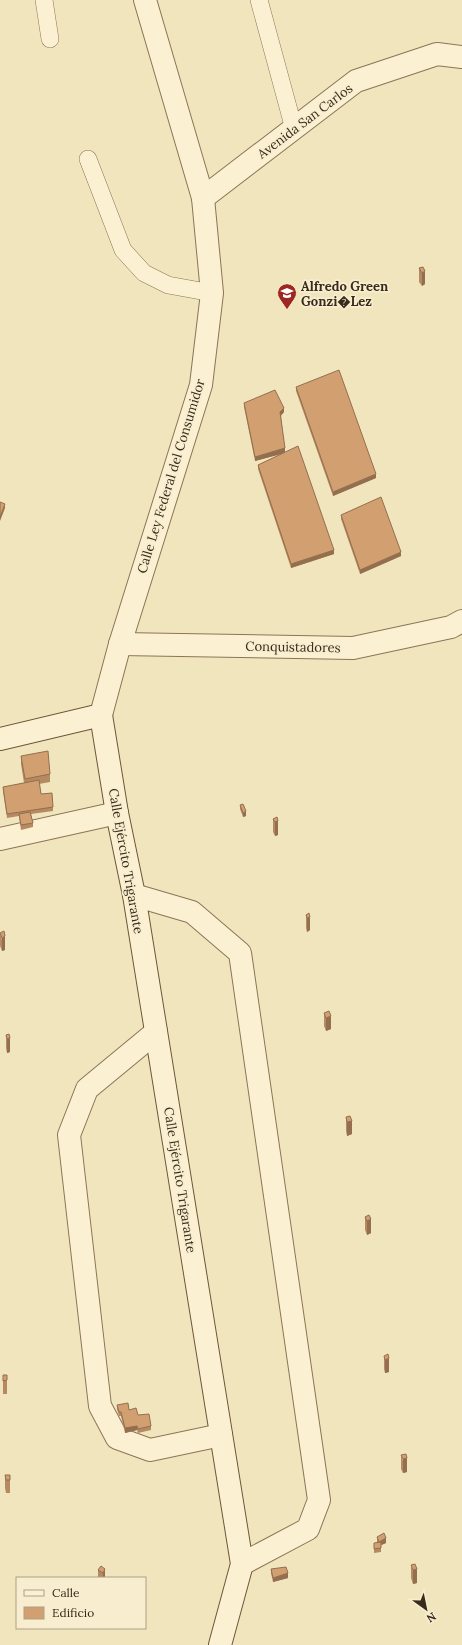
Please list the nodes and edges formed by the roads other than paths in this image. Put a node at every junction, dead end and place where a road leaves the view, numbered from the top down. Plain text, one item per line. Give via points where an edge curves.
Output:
1 (44, 0) edge
2 (145, 0) edge
3 (259, 0) edge
4 (50, 39) dead end
5 (462, 57) edge
6 (294, 129) junction
7 (88, 159) dead end
8 (203, 198) junction
9 (212, 293) junction
10 (462, 621) edge
11 (120, 644) junction
12 (100, 715) junction
13 (0, 739) edge
14 (117, 813) junction
15 (0, 839) edge
16 (134, 895) junction
17 (156, 1032) junction
18 (221, 1435) junction
19 (242, 1564) junction
20 (220, 1645) edge

1 - 4 lane
2 - 8 street, Calle Ley Federal del Consumidor
3 - 6 lane
5 - 6 street, Avenida San Carlos via 437,54 356,82
6 - 8 street, Avenida San Carlos
7 - 9 lane via 123,250 144,273 168,285
8 - 9 street, Calle Ley Federal del Consumidor
9 - 11 street, Calle Ley Federal del Consumidor via 201,385
10 - 11 street, Conquistadores via 451,626 353,648
11 - 12 street, Calle Ley Federal del Consumidor
12 - 13 street
12 - 14 street, Calle Ejército Trigarante
14 - 15 street
14 - 16 street, Calle Ejército Trigarante
16 - 17 street, Calle Ejército Trigarante
16 - 19 street via 192,912 240,953 319,1500 308,1529
17 - 18 street, Calle Ejército Trigarante
17 - 18 street via 87,1089 69,1135 100,1406 117,1438 150,1450
18 - 19 street, Calle Ejército Trigarante
19 - 20 street, Calle Ejército Trigarante

